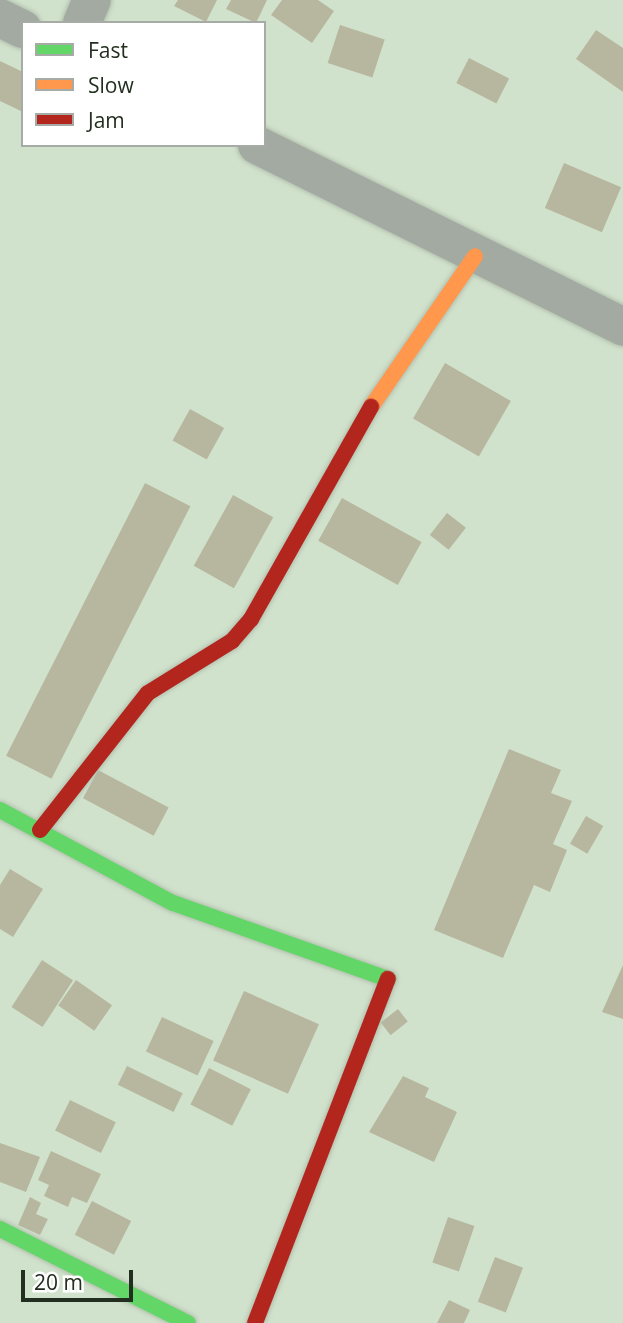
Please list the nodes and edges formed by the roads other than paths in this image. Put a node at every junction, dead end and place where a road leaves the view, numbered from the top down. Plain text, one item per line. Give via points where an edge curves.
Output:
1 (92, 0) edge
2 (0, 18) edge
3 (83, 21) edge
4 (21, 28) edge
5 (261, 147) edge
6 (475, 256) junction
7 (623, 327) edge
8 (0, 810) edge
9 (40, 830) junction
10 (0, 1229) edge
11 (188, 1323) edge
12 (255, 1323) edge

1 - 3 street
2 - 4 street
5 - 6 street
6 - 7 street
6 - 9 street via 355,430 251,619 232,640 148,693
8 - 9 street
9 - 12 street via 173,904 389,976
10 - 11 street

